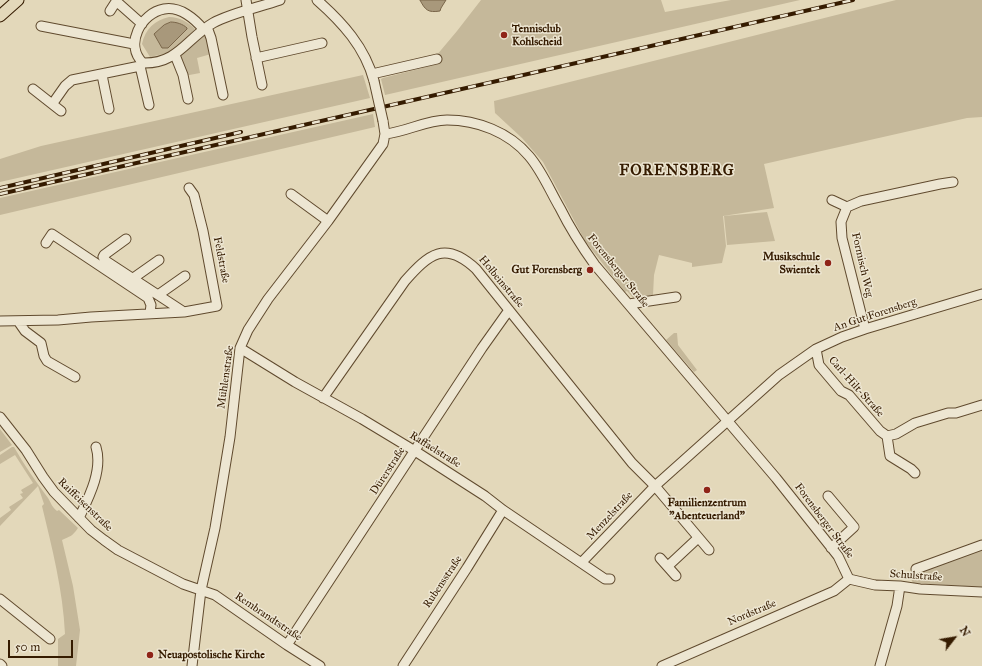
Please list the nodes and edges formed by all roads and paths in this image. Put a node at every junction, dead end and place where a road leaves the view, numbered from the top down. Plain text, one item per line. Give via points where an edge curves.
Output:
1 (18, 0) edge
2 (116, 0) edge
3 (246, 0) edge
4 (280, 0) edge
5 (317, 0) edge
6 (165, 4) edge
7 (110, 10) dead end
8 (248, 11) junction
9 (0, 16) edge
10 (142, 24) junction
11 (41, 26) dead end
12 (206, 28) junction
13 (322, 43) dead end
14 (134, 44) junction
15 (175, 55) junction
16 (256, 58) junction
17 (437, 59) dead end
18 (142, 65) junction
19 (102, 75) junction
20 (373, 77) junction
21 (262, 85) dead end
22 (33, 89) dead end
23 (223, 95) dead end
24 (188, 99) dead end
25 (53, 103) junction
26 (149, 105) dead end
27 (109, 109) dead end
28 (61, 111) dead end
29 (385, 134) junction
30 (953, 182) dead end
31 (189, 188) dead end
32 (291, 194) dead end
33 (832, 200) dead end
34 (848, 207) junction
35 (328, 221) junction
36 (126, 239) dead end
37 (46, 243) dead end
38 (159, 260) dead end
39 (185, 276) dead end
40 (132, 279) junction
41 (982, 294) edge
42 (158, 295) junction
43 (676, 297) dead end
44 (629, 304) junction
45 (509, 310) junction
46 (184, 312) junction
47 (150, 313) junction
48 (0, 321) edge
49 (18, 321) junction
50 (865, 329) junction
51 (240, 348) junction
52 (816, 349) junction
53 (75, 377) dead end
54 (323, 398) junction
55 (982, 405) edge
56 (0, 417) edge
57 (727, 421) junction
58 (887, 436) junction
59 (96, 447) dead end
60 (415, 451) junction
61 (915, 473) dead end
62 (655, 486) junction
63 (828, 496) dead end
64 (503, 510) junction
65 (79, 518) junction
66 (698, 538) junction
67 (982, 545) edge
68 (831, 548) junction
69 (709, 550) dead end
70 (660, 558) dead end
71 (582, 562) junction
72 (668, 566) junction
73 (916, 569) dead end
74 (676, 576) dead end
75 (610, 579) dead end
76 (849, 579) junction
77 (900, 586) junction
78 (201, 590) junction
79 (982, 592) edge
80 (0, 599) edge
81 (50, 639) dead end
82 (287, 645) junction
83 (192, 666) edge
84 (320, 666) edge
85 (403, 666) edge
86 (662, 666) edge
87 (880, 666) edge

1 - 9 main road
2 - 7 street
2 - 10 street
3 - 8 street
4 - 8 street
5 - 20 street via 350,33
6 - 10 street
6 - 12 street
8 - 12 street via 222,19
8 - 16 street
10 - 14 street
11 - 14 street
12 - 15 street
12 - 23 street via 211,38
13 - 16 street
14 - 18 street
15 - 18 street
15 - 24 street
16 - 21 street
17 - 20 street
18 - 19 street
18 - 26 street
19 - 25 street via 72,80
19 - 27 street
20 - 29 street, bridge
22 - 25 street
25 - 28 street
29 - 35 street, Mühlenstraße via 383,144
29 - 44 street, Forensberger Straße via 433,122 460,120 481,124 517,144 529,156 595,265
30 - 34 street via 861,201
31 - 46 street, Feldstraße via 194,195 201,224 217,306
32 - 35 street
33 - 34 street
34 - 50 street, Formisch Weg via 841,222 842,238
35 - 51 street, Mühlenstraße via 268,299
36 - 40 street via 103,257
37 - 47 street via 52,234 116,276 148,298 151,305
38 - 40 street
39 - 42 street
40 - 42 street
41 - 50 street, An Gut Forensberg
42 - 46 street
43 - 44 street
44 - 57 street, Forensberger Straße
45 - 54 street, Holbeinstraße via 466,260 446,254 427,258 405,281
45 - 60 street, Dürerstraße
45 - 62 street, Holbeinstraße via 632,463
46 - 47 street, Feldstraße
47 - 49 street, Feldstraße
48 - 49 street, Feldstraße
49 - 53 street via 25,331 41,343 47,361
50 - 52 street, An Gut Forensberg
51 - 54 street, Raffaelstraße
51 - 78 street, Mühlenstraße via 230,438 215,528
52 - 57 street, An Gut Forensberg via 779,375
52 - 58 street, Carl-Hilt-Straße via 819,365 841,391 849,395
54 - 60 street, Raffaelstraße
55 - 58 street via 915,423
56 - 65 street, Raiffeisenstraße via 26,450 46,482
57 - 62 street, Menzelstraße
57 - 68 street, Forensberger Straße
58 - 61 street via 890,456
59 - 65 street via 98,466 89,498
60 - 64 street, Raffaelstraße
60 - 82 street, Dürerstraße
62 - 66 street
62 - 71 street, Menzelstraße
63 - 68 street via 854,527
64 - 71 street, Raffaelstraße
64 - 85 street, Rubensstraße
65 - 78 street, Raiffeisenstraße via 118,550 183,584
66 - 69 street
66 - 72 street
67 - 73 street
68 - 76 street, Forensberger Straße via 842,562
70 - 72 street
71 - 75 street, Raffaelstraße via 605,579
72 - 74 street
76 - 77 street, Schulstraße via 875,585
76 - 86 street, Nordstraße via 834,591
77 - 79 street, Schulstraße
77 - 87 street
78 - 82 street, Rembrandtstraße via 215,595
78 - 83 street, Mühlenstraße
80 - 81 street
82 - 84 street, Rembrandtstraße

